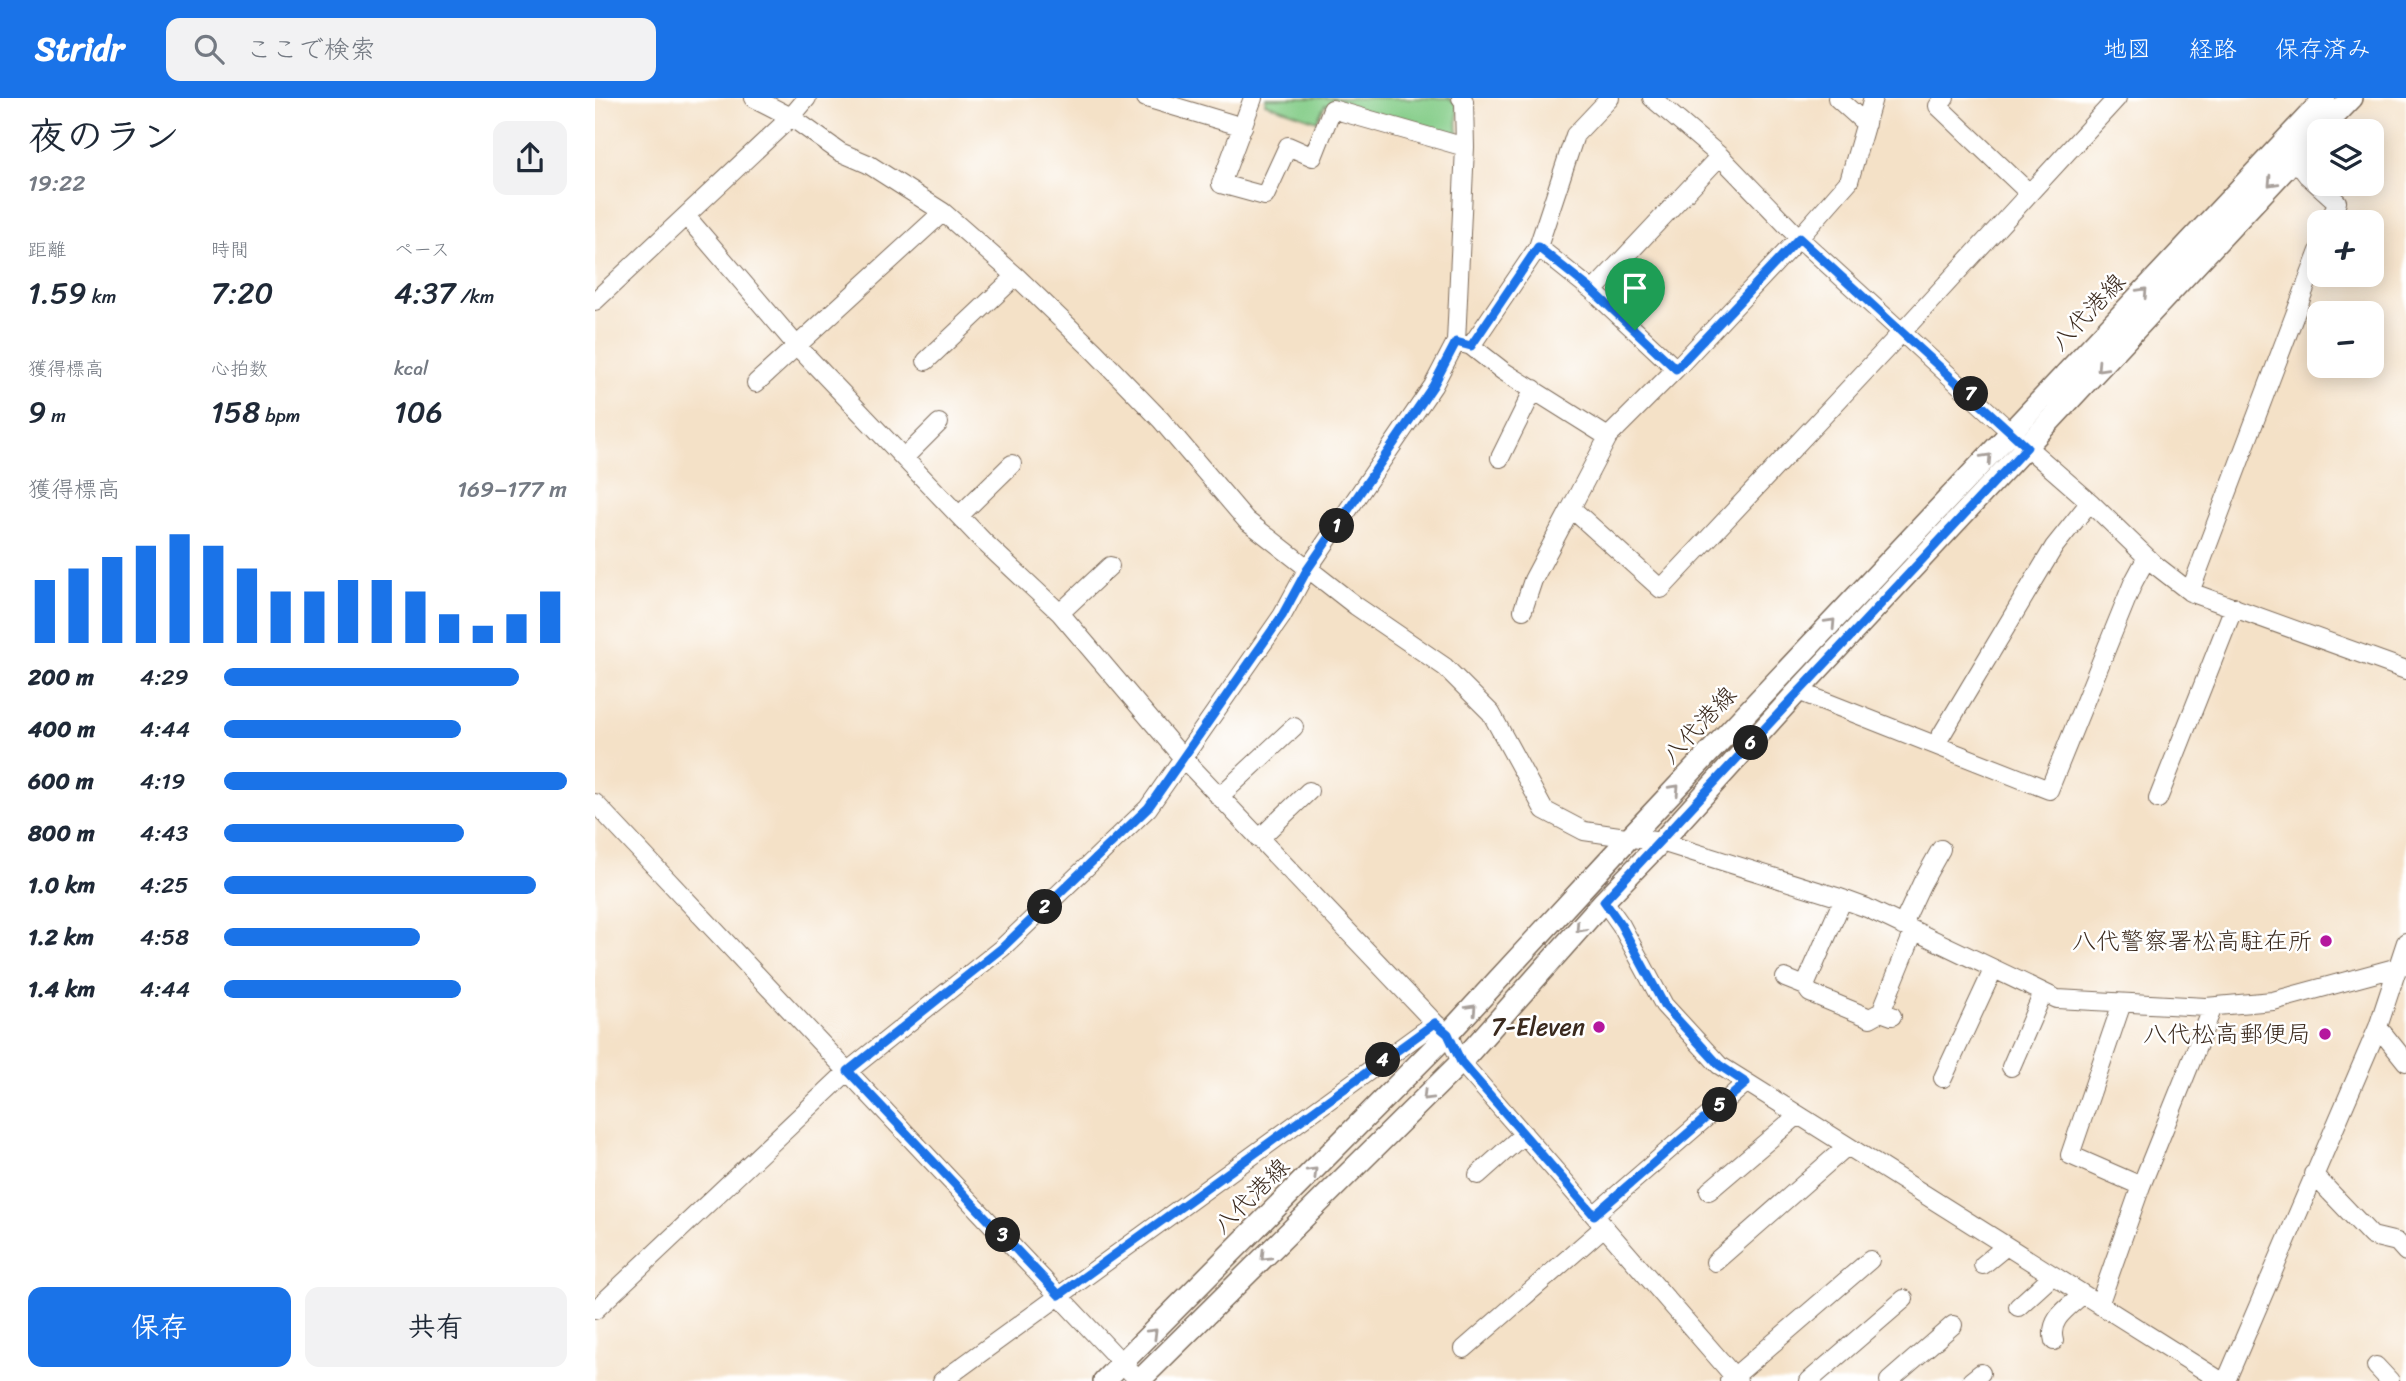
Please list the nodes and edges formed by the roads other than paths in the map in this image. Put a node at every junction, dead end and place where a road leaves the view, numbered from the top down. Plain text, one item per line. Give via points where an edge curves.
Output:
1 (754, 98) edge
2 (807, 98) edge
3 (1146, 98) edge
4 (1253, 98) edge
5 (1461, 98) edge
6 (1610, 98) edge
7 (1652, 98) edge
8 (1837, 98) edge
9 (1873, 98) edge
10 (1945, 98) edge
11 (2117, 98) edge
12 (2325, 98) edge
13 (2352, 98) edge
14 (791, 117) junction
15 (2332, 119) edge
16 (1866, 124) junction
17 (1243, 127) junction
18 (2307, 144) edge
19 (1465, 147) junction
20 (1720, 156) junction
21 (2294, 158) junction
22 (2028, 192) junction
23 (2334, 210) edge
24 (943, 212) junction
25 (686, 216) junction
26 (1799, 238) junction
27 (1538, 247) junction
28 (1016, 276) junction
29 (2307, 283) edge
30 (1593, 291) junction
31 (595, 301) edge
32 (1903, 331) junction
33 (1464, 344) junction
34 (797, 346) junction
35 (926, 361) dead end
36 (1676, 369) junction
37 (756, 383) dead end
38 (1534, 389) junction
39 (939, 423) dead end
40 (1608, 437) junction
41 (2019, 440) junction
42 (904, 458) junction
43 (1500, 458) dead end
44 (1012, 464) dead end
45 (2090, 502) junction
46 (1571, 508) junction
47 (959, 516) junction
48 (2147, 556) junction
49 (1110, 566) dead end
50 (1307, 570) junction
51 (2190, 592) junction
52 (2234, 607) junction
53 (1523, 610) dead end
54 (1060, 613) junction
55 (2406, 670) edge
56 (1798, 691) junction
57 (1294, 727) dead end
58 (1936, 744) junction
59 (1182, 757) junction
60 (1309, 791) dead end
61 (1220, 797) junction
62 (2158, 799) dead end
63 (595, 803) edge
64 (1259, 839) junction
65 (1628, 839) junction
66 (1661, 842) junction
67 (1941, 849) dead end
68 (1843, 899) junction
69 (1604, 901) junction
70 (1908, 929) junction
71 (2406, 942) edge
72 (2402, 966) edge
73 (1993, 970) junction
74 (1785, 978) dead end
75 (1805, 986) junction
76 (2043, 993) junction
77 (2122, 1003) junction
78 (2213, 1007) junction
79 (2378, 1027) junction
80 (1442, 1029) junction
81 (1461, 1062) junction
82 (2406, 1062) edge
83 (2011, 1067) dead end
84 (848, 1071) junction
85 (1943, 1078) dead end
86 (1746, 1083) junction
87 (1797, 1116) junction
88 (1524, 1134) junction
89 (1846, 1147) junction
90 (2313, 1174) junction
91 (1478, 1175) dead end
92 (2141, 1186) junction
93 (1709, 1191) dead end
94 (1599, 1221) junction
95 (2005, 1247) junction
96 (2406, 1252) edge
97 (1870, 1259) dead end
98 (1715, 1262) dead end
99 (1983, 1265) dead end
100 (2052, 1276) junction
101 (2082, 1294) junction
102 (1059, 1295) junction
103 (1903, 1298) dead end
104 (2099, 1305) junction
105 (2018, 1307) dead end
106 (595, 1310) edge
107 (1953, 1325) dead end
108 (2054, 1340) dead end
109 (1464, 1349) dead end
110 (1123, 1363) junction
111 (2376, 1366) dead end
112 (1733, 1379) edge
113 (942, 1381) edge
114 (1104, 1381) edge
115 (1139, 1381) edge
116 (1809, 1381) edge
117 (1889, 1381) edge
118 (2223, 1381) edge
119 (2390, 1381) edge

1 - 14 street
2 - 14 street
3 - 17 street
4 - 17 street
5 - 19 street
6 - 27 street via 1575,135
7 - 20 street
8 - 16 street
9 - 16 street
10 - 22 street via 1938,106
11 - 22 street
41 -> 12 main road, 八代港線
13 - 15 main road, 八代港線
14 - 24 street via 840,152 868,164
14 - 25 street
16 - 26 street via 1849,181
17 - 19 street via 1221,184 1265,196 1288,146 1313,157 1332,110
18 - 21 main road, 八代港線
19 - 33 street
20 - 26 street
20 - 30 street
21 - 23 street via 2337,202
21 -> 41 main road, 八代港線
22 - 32 street
24 - 28 street
24 - 34 street
25 - 31 street
25 - 34 street
26 - 32 street
26 - 36 street
27 - 30 street
27 - 33 street
28 - 35 street
28 - 50 street via 1161,420 1246,520
29 - 51 street
30 - 36 street
32 - 41 street
32 - 46 street via 1661,589
33 - 38 street
33 - 50 street
34 - 37 street
34 - 42 street
36 - 40 street
38 - 40 street
38 - 43 street
39 - 42 street
40 - 46 street
41 - 45 street
41 - 56 main road, 八代港線
65 -> 41 main road, 八代港線
42 - 47 street
44 - 47 street
45 - 48 street
45 - 58 street via 2054,547
46 - 53 street via 1532,580
47 - 54 street
48 - 51 street
48 - 58 street via 2049,790
49 - 54 street
50 - 59 street via 1282,616
50 - 65 street via 1445,667 1491,713 1544,810 1584,831
51 - 52 street
52 - 55 street
52 - 62 street
54 - 59 street
56 - 58 street
56 - 66 main road, 八代港線
57 - 61 street
59 - 61 street
59 - 84 street via 1148,808 1002,948
60 - 64 street
61 - 64 street
63 - 84 street
64 - 80 street
65 - 66 street
80 -> 65 main road, 八代港線
66 - 68 street
66 - 69 main road, 八代港線
67 - 70 street
68 - 70 street
68 - 75 street
69 -> 81 main road, 八代港線
69 - 86 street via 1664,1005 1719,1065
70 - 73 street
70 - 75 street via 1886,1014 1870,1018 1810,993
71 - 72 street
72 - 78 street via 2273,1001
72 - 79 street
73 - 76 street
73 - 85 street
74 - 75 street
76 - 77 street via 2057,999
76 - 83 street
77 - 78 street
77 - 92 street via 2070,1155
78 - 92 street
79 - 82 street
79 - 90 street
80 - 81 street
80 - 102 street
110 -> 80 main road, 八代港線
81 - 88 street
81 -> 115 main road, 八代港線
84 - 102 street
84 - 106 street
86 - 87 street
86 - 94 street
87 - 89 street
87 - 93 street
88 - 91 street
88 - 94 street
89 - 95 street
89 - 98 street
90 - 96 street via 2372,1236 2397,1242
90 - 118 street
92 - 104 street
94 - 109 street
94 - 112 street
95 - 99 street
95 - 100 street
97 - 112 street
100 - 101 street
100 - 105 street
101 - 104 street
101 - 108 street via 2054,1322
102 - 110 street
102 - 113 street
103 - 116 street
104 - 118 street
107 - 117 street
110 - 114 main road, 八代港線
110 - 115 street
111 - 119 street

